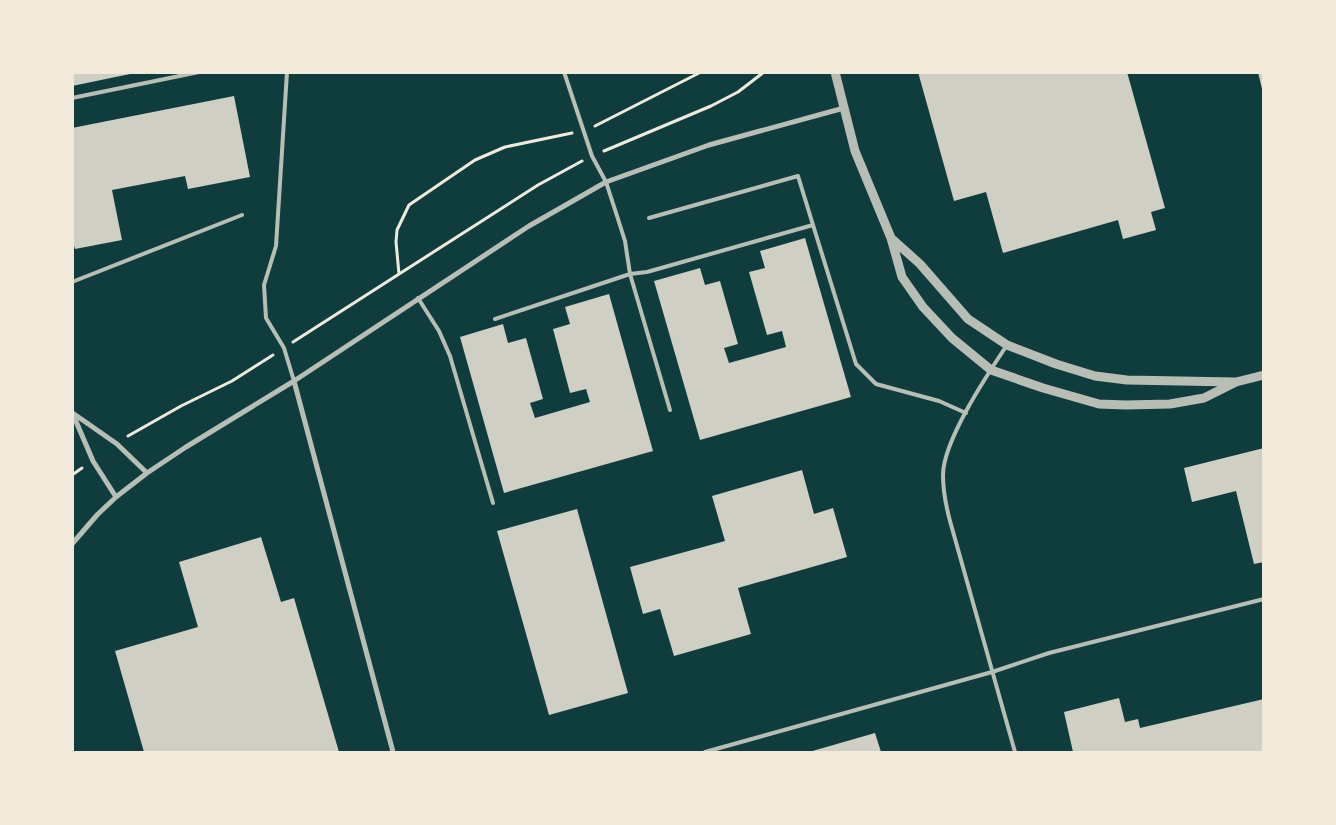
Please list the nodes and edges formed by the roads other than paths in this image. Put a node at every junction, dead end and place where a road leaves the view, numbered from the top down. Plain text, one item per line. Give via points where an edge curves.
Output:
1 (199, 72) edge
2 (287, 72) edge
3 (564, 72) edge
4 (835, 72) edge
5 (72, 98) edge
6 (844, 108) junction
7 (606, 182) junction
8 (242, 215) dead end
9 (649, 218) dead end
10 (814, 225) junction
11 (891, 238) junction
12 (630, 274) junction
13 (72, 282) edge
14 (418, 298) junction
15 (495, 319) dead end
16 (1007, 345) junction
17 (991, 370) junction
18 (1264, 375) edge
19 (294, 381) junction
20 (1236, 382) junction
21 (670, 410) dead end
22 (73, 413) edge
23 (966, 413) junction
24 (147, 473) junction
25 (116, 497) junction
26 (493, 503) dead end
27 (72, 544) edge
28 (1264, 599) edge
29 (992, 672) junction
30 (393, 752) edge
31 (705, 752) edge
32 (1015, 752) edge

1 - 5 lane
2 - 19 lane via 276,246 264,285 266,318 284,348
3 - 7 lane via 582,131
4 - 6 street
6 - 7 street via 709,145
6 - 11 street via 855,151
7 - 12 lane via 624,241
7 - 14 street
8 - 13 lane
9 - 10 lane via 798,176
10 - 12 lane
10 - 23 lane via 856,364 876,384 939,400
11 - 16 street via 920,264 968,319
11 - 17 street via 902,277 924,307 952,338
12 - 15 lane
12 - 21 lane
14 - 19 street
14 - 26 lane via 450,356
16 - 17 lane
16 - 20 street via 1095,376
17 - 20 street via 1099,404 1170,404 1196,400
17 - 23 lane
18 - 20 street
19 - 24 street
19 - 30 street
22 - 24 street via 117,444
22 - 25 street via 93,461
23 - 29 lane via 946,452 944,496
24 - 25 street
25 - 27 street
28 - 29 lane via 1049,653
29 - 31 lane
29 - 32 lane

